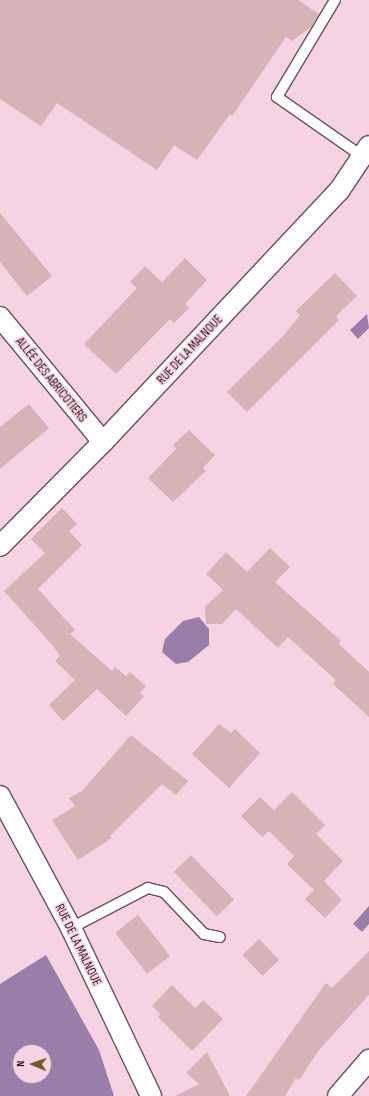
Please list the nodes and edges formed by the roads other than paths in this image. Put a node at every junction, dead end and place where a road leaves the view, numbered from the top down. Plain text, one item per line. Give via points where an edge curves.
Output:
1 (335, 0) edge
2 (366, 151) edge
3 (0, 317) edge
4 (103, 442) junction
5 (0, 546) edge
6 (0, 796) edge
7 (71, 928) junction
8 (220, 937) dead end
9 (369, 1060) edge
10 (151, 1096) edge
11 (338, 1096) edge

1 - 2 lane via 277,97
2 - 4 street, RUE DE LA MALNOUE via 339,191
3 - 4 street, ALLÉE DES ABRICOTIERS
4 - 5 street, RUE DE LA MALNOUE
6 - 7 street, RUE DE LA MALNOUE
7 - 8 lane via 148,888 164,892 204,934
7 - 10 street, RUE DE LA MALNOUE
9 - 11 street

